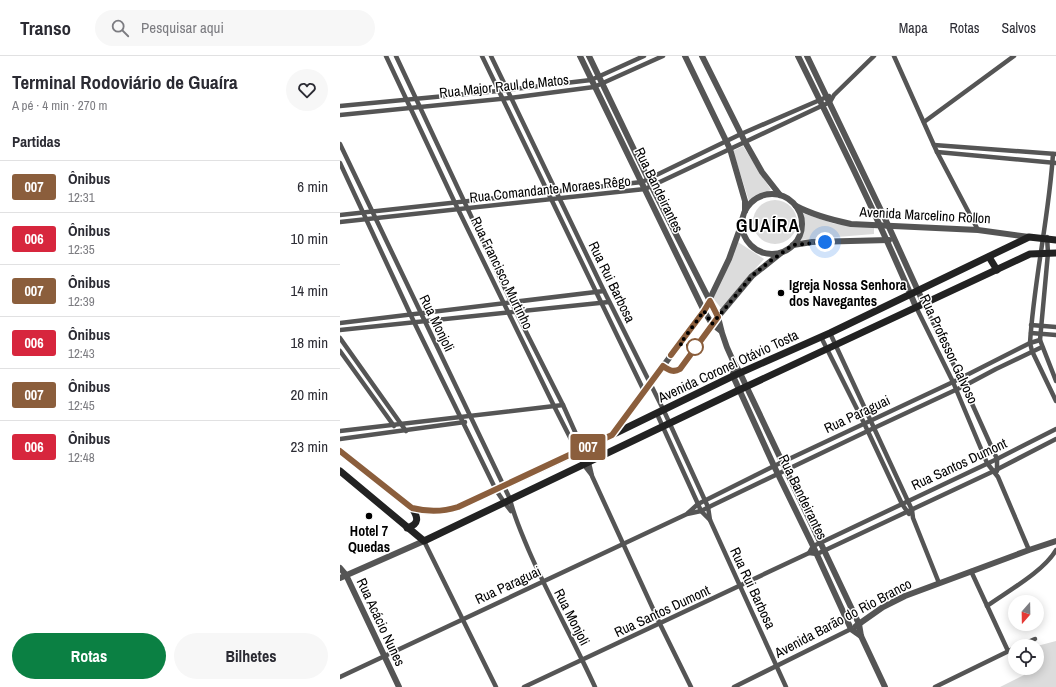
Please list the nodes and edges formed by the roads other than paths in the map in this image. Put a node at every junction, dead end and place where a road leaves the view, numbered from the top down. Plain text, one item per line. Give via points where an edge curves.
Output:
1 (386, 56) edge
2 (396, 56) edge
3 (482, 56) edge
4 (491, 56) edge
5 (580, 56) edge
6 (589, 56) edge
7 (644, 56) edge
8 (663, 56) edge
9 (685, 56) edge
10 (702, 56) edge
11 (800, 56) edge
12 (807, 56) edge
13 (874, 56) edge
14 (894, 56) edge
15 (1014, 56) edge
16 (637, 59) junction
17 (640, 67) junction
18 (599, 76) junction
19 (591, 80) junction
20 (603, 84) junction
21 (549, 85) junction
22 (594, 87) junction
23 (506, 90) junction
24 (498, 91) junction
25 (551, 93) junction
26 (447, 96) junction
27 (417, 98) junction
28 (510, 98) junction
29 (407, 99) junction
30 (502, 99) junction
31 (820, 99) junction
32 (828, 99) junction
33 (374, 103) junction
34 (448, 103) junction
35 (340, 106) edge
36 (420, 106) junction
37 (823, 106) junction
38 (410, 107) junction
39 (376, 111) junction
40 (340, 115) edge
41 (924, 122) junction
42 (430, 126) junction
43 (623, 127) junction
44 (421, 130) junction
45 (616, 130) junction
46 (741, 134) junction
47 (726, 141) junction
48 (745, 142) junction
49 (532, 143) junction
50 (340, 144) edge
51 (934, 145) junction
52 (525, 146) junction
53 (633, 147) junction
54 (730, 149) junction
55 (341, 150) edge
56 (626, 150) junction
57 (937, 152) junction
58 (1054, 154) edge
59 (443, 157) junction
60 (435, 160) junction
61 (340, 163) edge
62 (1054, 163) edge
63 (354, 174) junction
64 (864, 174) junction
65 (347, 177) junction
66 (857, 177) junction
67 (648, 179) junction
68 (642, 182) junction
69 (600, 186) junction
70 (652, 187) junction
71 (645, 189) junction
72 (556, 191) junction
73 (548, 192) junction
74 (601, 194) junction
75 (780, 195) junction
76 (508, 197) junction
77 (560, 198) junction
78 (552, 199) junction
79 (464, 202) junction
80 (456, 203) junction
81 (510, 204) junction
82 (424, 206) junction
83 (796, 206) junction
84 (467, 209) junction
85 (459, 210) junction
86 (371, 211) junction
87 (745, 211) junction
88 (363, 212) junction
89 (426, 213) junction
90 (340, 215) edge
91 (375, 218) junction
92 (367, 219) junction
93 (340, 222) edge
94 (742, 223) junction
95 (879, 225) junction
96 (888, 225) junction
97 (978, 230) junction
98 (1029, 237) junction
99 (886, 240) junction
100 (895, 240) junction
101 (1046, 240) junction
102 (1056, 240) edge
103 (386, 241) junction
104 (379, 244) junction
105 (582, 245) junction
106 (793, 245) junction
107 (575, 248) junction
108 (782, 252) junction
109 (1041, 253) junction
110 (1052, 253) edge
111 (489, 255) junction
112 (482, 257) junction
113 (989, 257) junction
114 (397, 265) junction
115 (692, 265) junction
116 (390, 268) junction
117 (684, 268) junction
118 (996, 270) junction
119 (604, 291) junction
120 (1036, 291) junction
121 (596, 293) junction
122 (914, 293) junction
123 (1045, 293) junction
124 (710, 301) junction
125 (600, 302) junction
126 (609, 302) junction
127 (512, 303) junction
128 (505, 304) junction
129 (924, 304) junction
130 (916, 307) junction
131 (704, 311) junction
132 (508, 312) junction
133 (516, 312) junction
134 (420, 313) junction
135 (411, 315) junction
136 (867, 315) junction
137 (718, 317) junction
138 (374, 319) junction
139 (424, 320) junction
140 (414, 322) junction
141 (340, 323) edge
142 (712, 324) junction
143 (1031, 325) junction
144 (375, 326) junction
145 (1042, 326) junction
146 (874, 327) junction
147 (1056, 327) edge
148 (340, 330) edge
149 (721, 330) junction
150 (830, 333) junction
151 (1031, 333) junction
152 (1040, 334) junction
153 (1056, 335) edge
154 (821, 337) junction
155 (340, 338) edge
156 (1040, 340) junction
157 (629, 343) junction
158 (1030, 343) junction
159 (835, 345) junction
160 (622, 346) junction
161 (1042, 347) junction
162 (827, 350) junction
163 (340, 351) edge
164 (1032, 351) junction
165 (771, 359) junction
166 (992, 362) junction
167 (996, 369) junction
168 (448, 370) junction
169 (777, 372) junction
170 (440, 373) junction
171 (367, 375) junction
172 (737, 375) junction
173 (549, 378) junction
174 (360, 379) junction
175 (960, 379) junction
176 (1056, 381) edge
177 (542, 382) junction
178 (953, 382) junction
179 (650, 383) junction
180 (964, 386) junction
181 (742, 388) junction
182 (956, 390) junction
183 (644, 391) junction
184 (1056, 401) edge
185 (563, 405) junction
186 (554, 406) junction
187 (664, 411) junction
188 (657, 414) junction
189 (461, 416) junction
190 (471, 418) junction
191 (432, 420) junction
192 (871, 420) junction
193 (464, 423) junction
194 (670, 423) junction
195 (864, 423) junction
196 (401, 424) junction
197 (393, 425) junction
198 (433, 427) junction
199 (662, 427) junction
200 (765, 427) junction
201 (874, 428) junction
202 (1056, 429) edge
203 (757, 430) junction
204 (340, 431) edge
205 (406, 431) junction
206 (868, 431) junction
207 (398, 432) junction
208 (612, 435) junction
209 (340, 439) edge
210 (1056, 439) edge
211 (823, 442) junction
212 (827, 450) junction
213 (340, 451) edge
214 (580, 451) junction
215 (997, 459) junction
216 (781, 462) junction
217 (988, 463) junction
218 (586, 464) junction
219 (688, 464) junction
220 (680, 466) junction
221 (774, 466) junction
222 (785, 470) junction
223 (996, 470) junction
224 (340, 472) edge
225 (778, 474) junction
226 (738, 484) junction
227 (500, 488) junction
228 (742, 491) junction
229 (705, 500) junction
230 (507, 501) junction
231 (908, 501) junction
232 (698, 504) junction
233 (802, 504) junction
234 (902, 504) junction
235 (412, 508) junction
236 (708, 508) junction
237 (794, 508) junction
238 (912, 510) junction
239 (702, 511) junction
240 (906, 512) junction
241 (687, 514) junction
242 (913, 518) junction
243 (710, 520) junction
244 (407, 528) junction
245 (424, 541) junction
246 (1056, 541) edge
247 (820, 543) junction
248 (624, 544) junction
249 (814, 546) junction
250 (1029, 550) junction
251 (1056, 550) edge
252 (824, 551) junction
253 (809, 553) junction
254 (817, 554) junction
255 (340, 568) edge
256 (971, 571) junction
257 (343, 576) edge
258 (542, 582) junction
259 (939, 583) junction
260 (741, 585) junction
261 (988, 606) junction
262 (463, 619) junction
263 (660, 624) junction
264 (859, 624) junction
265 (851, 629) junction
266 (861, 636) junction
267 (1008, 651) joint
268 (384, 656) junction
269 (582, 660) junction
270 (777, 666) junction
271 (340, 677) edge
272 (399, 687) edge
273 (496, 687) edge
274 (524, 687) edge
275 (595, 687) edge
276 (691, 687) edge
277 (734, 687) edge
278 (786, 687) edge
279 (885, 687) edge
280 (935, 687) edge

1 - 29 street, Rua Francisco Murtinho
2 - 27 street, Rua Francisco Murtinho
3 - 24 street, Rua Rui Barbosa
4 - 23 street, Rua Rui Barbosa
5 - 19 street, Rua Bandeirantes
6 - 18 street, Rua Bandeirantes
7 - 16 street, Rua Major Raul de Matos
8 - 17 street, Rua Major Raul de Matos
9 - 47 street
10 - 46 street
11 - 31 street, Rua Professor Galvoso
12 - 32 street, Rua Professor Galvoso
13 - 32 street
14 - 41 street
15 - 41 street
16 - 17 street
16 - 18 street, Rua Major Raul de Matos
17 - 20 street, Rua Major Raul de Matos
18 - 19 street, Rua Major Raul de Matos
18 - 20 street, Rua Bandeirantes
19 - 21 street, Rua Major Raul de Matos
19 - 22 street, Rua Bandeirantes
20 - 22 street, Rua Major Raul de Matos
20 - 43 street, Rua Bandeirantes
21 - 23 street, Rua Major Raul de Matos
21 - 25 street
22 - 25 street, Rua Major Raul de Matos
22 - 45 street, Rua Bandeirantes
23 - 24 street, Rua Major Raul de Matos
23 - 28 street, Rua Rui Barbosa
24 - 26 street, Rua Major Raul de Matos
24 - 30 street, Rua Rui Barbosa
25 - 28 street, Rua Major Raul de Matos
26 - 27 street, Rua Major Raul de Matos
26 - 34 street
27 - 29 street, Rua Major Raul de Matos
27 - 36 street, Rua Francisco Murtinho
28 - 30 street, Rua Major Raul de Matos
28 - 49 street, Rua Rui Barbosa
29 - 33 street, Rua Major Raul de Matos
29 - 38 street, Rua Francisco Murtinho
30 - 34 street, Rua Major Raul de Matos
30 - 52 street, Rua Rui Barbosa
31 - 32 street, Rua Comandante Moraes Rêgo
31 - 37 street, Rua Professor Galvoso
31 - 46 street, Rua Comandante Moraes Rêgo
32 - 37 street, Rua Comandante Moraes Rêgo
32 - 64 street, Rua Professor Galvoso
33 - 35 street, Rua Major Raul de Matos
33 - 39 street
34 - 36 street, Rua Major Raul de Matos
36 - 38 street, Rua Major Raul de Matos
36 - 42 street, Rua Francisco Murtinho
37 - 48 street, Rua Comandante Moraes Rêgo
37 - 66 street, Rua Professor Galvoso
38 - 39 street, Rua Major Raul de Matos
38 - 44 street, Rua Francisco Murtinho
39 - 40 street, Rua Major Raul de Matos
41 - 51 street
42 - 44 street
42 - 59 street, Rua Francisco Murtinho
43 - 45 street
43 - 53 street, Rua Bandeirantes
44 - 60 street, Rua Francisco Murtinho
45 - 56 street, Rua Bandeirantes
46 - 47 street, Rua Comandante Moraes Rêgo
46 - 48 street
47 - 54 street
47 - 67 street, Rua Comandante Moraes Rêgo
48 - 54 street, Rua Comandante Moraes Rêgo
48 - 75 street via 762,172
49 - 52 street
49 - 72 street, Rua Rui Barbosa
50 - 55 street, Rua Monjoli
51 - 57 street
51 - 58 street
52 - 73 street, Rua Rui Barbosa
53 - 56 street
53 - 67 street, Rua Bandeirantes
54 - 70 street, Rua Comandante Moraes Rêgo
54 - 87 street via 745,201
55 - 63 street, Rua Monjoli
56 - 68 street, Rua Bandeirantes
57 - 62 street
57 - 97 street
58 - 62 street
59 - 60 street
59 - 79 street, Rua Francisco Murtinho
60 - 80 street, Rua Francisco Murtinho
61 - 65 street, Rua Monjoli
62 - 101 street via 1045,229
63 - 65 street
63 - 86 street, Rua Monjoli
64 - 66 street
64 - 96 street, Rua Professor Galvoso
65 - 88 street, Rua Monjoli
66 - 95 street, Rua Professor Galvoso
67 - 68 street, Rua Comandante Moraes Rêgo
67 - 70 street, Rua Bandeirantes
68 - 69 street, Rua Comandante Moraes Rêgo
68 - 71 street, Rua Bandeirantes
69 - 72 street, Rua Comandante Moraes Rêgo
69 - 74 street
70 - 71 street, Rua Comandante Moraes Rêgo
70 - 115 street, Rua Bandeirantes
71 - 74 street, Rua Comandante Moraes Rêgo
71 - 117 street, Rua Bandeirantes
72 - 73 street, Rua Comandante Moraes Rêgo
72 - 77 street, Rua Rui Barbosa
73 - 76 street, Rua Comandante Moraes Rêgo
73 - 78 street, Rua Rui Barbosa
74 - 77 street, Rua Comandante Moraes Rêgo
75 - 83 street
75 - 87 street via 766,195 754,200
76 - 79 street, Rua Comandante Moraes Rêgo
76 - 81 street
77 - 78 street, Rua Comandante Moraes Rêgo
77 - 105 street, Rua Rui Barbosa
78 - 81 street, Rua Comandante Moraes Rêgo
78 - 107 street, Rua Rui Barbosa
79 - 80 street, Rua Comandante Moraes Rêgo
79 - 84 street, Rua Francisco Murtinho
80 - 82 street, Rua Comandante Moraes Rêgo
80 - 85 street, Rua Francisco Murtinho
81 - 84 street, Rua Comandante Moraes Rêgo
82 - 86 street, Rua Comandante Moraes Rêgo
82 - 89 street
83 - 95 street, Avenida Marcelino Rollon via 833,220 851,224
83 - 106 street via 801,215 802,226 800,236
84 - 85 street, Rua Comandante Moraes Rêgo
84 - 111 street, Rua Francisco Murtinho
85 - 89 street, Rua Comandante Moraes Rêgo
85 - 112 street, Rua Francisco Murtinho
86 - 88 street, Rua Comandante Moraes Rêgo
86 - 91 street, Rua Monjoli
87 - 94 street
88 - 90 street, Rua Comandante Moraes Rêgo
88 - 92 street, Rua Monjoli
89 - 91 street, Rua Comandante Moraes Rêgo
91 - 92 street, Rua Comandante Moraes Rêgo
91 - 103 street, Rua Monjoli
92 - 93 street, Rua Comandante Moraes Rêgo
92 - 104 street, Rua Monjoli
94 - 108 street via 744,234 750,244 760,251 771,254
94 - 124 street
95 - 96 street, Avenida Marcelino Rollon
95 - 99 street, Rua Professor Galvoso
96 - 97 street, Avenida Marcelino Rollon
96 - 100 street, Rua Professor Galvoso
97 - 98 street, Avenida Marcelino Rollon
98 - 101 main road, Avenida Marcelino Rollon
98 - 113 main road, Avenida Coronel Otávio Tosta
99 - 100 street, Avenida Marcelino Rollon
99 - 106 street, Avenida Marcelino Rollon
99 - 122 street, Rua Professor Galvoso
100 - 122 street, Rua Professor Galvoso
101 - 102 main road, Avenida Marcelino Rollon
101 - 109 street
101 - 110 street
103 - 104 street
103 - 114 street, Rua Monjoli
104 - 116 street, Rua Monjoli
105 - 107 street
105 - 119 street, Rua Rui Barbosa
106 - 108 street
107 - 121 street, Rua Rui Barbosa
108 - 137 street via 752,276
109 - 110 main road
109 - 118 main road, Avenida Coronel Otávio Tosta via 1030,254
109 - 120 street
110 - 123 street
111 - 112 street
111 - 127 street, Rua Francisco Murtinho
112 - 128 street, Rua Francisco Murtinho
113 - 118 main road
113 - 122 main road, Avenida Coronel Otávio Tosta
114 - 116 street
114 - 134 street, Rua Monjoli
115 - 117 street
115 - 124 street, Rua Bandeirantes
116 - 135 street, Rua Monjoli
117 - 131 street, Rua Bandeirantes
118 - 129 main road, Avenida Coronel Otávio Tosta
119 - 121 street
119 - 126 street, Rua Rui Barbosa
120 - 123 street
120 - 143 street
121 - 125 street, Rua Rui Barbosa
121 - 127 street
122 - 129 street, Rua Professor Galvoso
122 - 130 street, Rua Professor Galvoso
122 - 136 main road, Avenida Coronel Otávio Tosta
123 - 145 street
124 - 131 street
124 - 137 street, Rua Bandeirantes
125 - 126 street
125 - 133 street
125 - 160 street, Rua Rui Barbosa
126 - 157 street, Rua Rui Barbosa
127 - 128 street
127 - 133 street, Rua Francisco Murtinho
128 - 132 street, Rua Francisco Murtinho
128 - 134 street
129 - 130 main road, Avenida Coronel Otávio Tosta
129 - 175 street, Rua Professor Galvoso
130 - 146 main road, Avenida Coronel Otávio Tosta
130 - 178 street, Rua Professor Galvoso
131 - 142 street, Rua Bandeirantes
131 - 179 street
132 - 133 street
132 - 139 street
132 - 177 street, Rua Francisco Murtinho
133 - 173 street, Rua Francisco Murtinho
134 - 135 street
134 - 139 street, Rua Monjoli
135 - 138 street
135 - 140 street, Rua Monjoli
136 - 146 main road
136 - 150 main road, Avenida Coronel Otávio Tosta
137 - 142 street
137 - 149 street, Rua Bandeirantes
138 - 141 street
138 - 144 street
139 - 140 street
139 - 168 street, Rua Monjoli
140 - 144 street
140 - 170 street, Rua Monjoli
142 - 149 street, Rua Bandeirantes
143 - 145 street
143 - 151 street
144 - 148 street
145 - 147 street
145 - 152 street
146 - 159 main road, Avenida Coronel Otávio Tosta
149 - 172 street, Rua Bandeirantes
150 - 154 main road, Avenida Coronel Otávio Tosta
150 - 159 street
151 - 152 street
151 - 158 street
152 - 153 street
152 - 156 street
154 - 162 street
154 - 165 main road, Avenida Coronel Otávio Tosta
155 - 171 street
156 - 158 street, Rua Paraguai
156 - 161 street
157 - 160 street
157 - 179 street, Rua Rui Barbosa
158 - 164 street
158 - 166 street, Rua Paraguai
159 - 162 main road, Avenida Coronel Otávio Tosta
159 - 192 street
160 - 183 street, Rua Rui Barbosa
161 - 164 street, Rua Paraguai
161 - 176 street
162 - 169 main road, Avenida Coronel Otávio Tosta
162 - 195 street
163 - 174 street
164 - 167 street, Rua Paraguai
164 - 184 street
165 - 169 main road
165 - 172 main road, Avenida Coronel Otávio Tosta
166 - 167 street
166 - 175 street, Rua Paraguai
167 - 180 street, Rua Paraguai
168 - 170 street
168 - 190 street, Rua Monjoli
169 - 181 main road, Avenida Coronel Otávio Tosta
170 - 189 street, Rua Monjoli
171 - 174 street
171 - 196 street
172 - 181 street, Rua Bandeirantes
172 - 187 main road, Avenida Coronel Otávio Tosta
173 - 177 street
173 - 185 street, Rua Francisco Murtinho
174 - 197 street
175 - 178 street, Rua Paraguai
175 - 180 street, Rua Professor Galvoso
177 - 186 street, Rua Francisco Murtinho
178 - 182 street, Rua Professor Galvoso
178 - 192 street, Rua Paraguai
179 - 183 street
179 - 187 street, Rua Rui Barbosa
180 - 182 street, Rua Paraguai
180 - 215 street, Rua Professor Galvoso
181 - 194 main road, Avenida Coronel Otávio Tosta
181 - 200 street, Rua Bandeirantes
181 - 203 street, Rua Bandeirantes
182 - 201 street, Rua Paraguai
182 - 217 street, Rua Professor Galvoso
183 - 208 street
185 - 186 street
185 - 214 street, Rua Francisco Murtinho
186 - 190 street
186 - 214 street, Rua Francisco Murtinho
187 - 188 main road, Avenida Coronel Otávio Tosta
187 - 194 street, Rua Rui Barbosa
188 - 199 street, Rua Rui Barbosa
188 - 208 main road, Avenida Coronel Otávio Tosta
189 - 190 street
189 - 191 street
189 - 193 street, Rua Monjoli
190 - 193 street
190 - 227 street, Rua Monjoli
191 - 196 street
191 - 198 street
192 - 195 street, Rua Paraguai
192 - 201 street
193 - 198 street
193 - 227 street, Rua Monjoli
194 - 199 main road, Avenida Coronel Otávio Tosta
194 - 219 street, Rua Rui Barbosa
195 - 206 street
195 - 211 street, Rua Paraguai
196 - 197 street
196 - 205 street
197 - 204 street
197 - 207 street
198 - 205 street
199 - 218 main road, Avenida Coronel Otávio Tosta
199 - 220 street, Rua Rui Barbosa
200 - 203 street
200 - 216 street, Rua Bandeirantes
201 - 206 street, Rua Paraguai
201 - 231 street
202 - 215 street, Rua Santos Dumont
203 - 221 street, Rua Bandeirantes
205 - 207 street
206 - 212 street, Rua Paraguai
206 - 234 street
207 - 209 street
208 - 214 main road, Avenida Coronel Otávio Tosta
210 - 223 street, Rua Santos Dumont
211 - 212 street
211 - 216 street, Rua Paraguai
212 - 222 street, Rua Paraguai
213 - 235 main road
214 - 218 street, Rua Francisco Murtinho
214 - 227 main road, Avenida Coronel Otávio Tosta
215 - 217 street, Rua Santos Dumont
215 - 223 street, Rua Professor Galvoso
216 - 221 street, Rua Paraguai
216 - 222 street, Rua Bandeirantes
217 - 223 street, Rua Professor Galvoso
217 - 231 street, Rua Santos Dumont
218 - 230 main road, Avenida Coronel Otávio Tosta
218 - 248 street, Rua Francisco Murtinho
219 - 220 street
219 - 229 street, Rua Rui Barbosa
220 - 232 street, Rua Rui Barbosa
221 - 225 street, Rua Bandeirantes
221 - 226 street, Rua Paraguai
222 - 225 street, Rua Paraguai
222 - 233 street, Rua Bandeirantes
223 - 238 street, Rua Santos Dumont
223 - 250 street, Rua Professor Galvoso
224 - 244 main road
225 - 228 street, Rua Paraguai
225 - 237 street, Rua Bandeirantes
226 - 228 street
226 - 229 street, Rua Paraguai
227 - 230 street, Rua Monjoli
227 - 235 main road, Avenida Coronel Otávio Tosta via 447,510 423,511
228 - 236 street, Rua Paraguai
229 - 232 street, Rua Paraguai
229 - 236 street, Rua Rui Barbosa
230 - 245 main road, Avenida Coronel Otávio Tosta
230 - 258 street, Rua Monjoli
231 - 234 street, Rua Santos Dumont
231 - 238 street
232 - 239 street, Rua Rui Barbosa
232 - 241 street, Rua Paraguai
233 - 237 street
233 - 247 street, Rua Bandeirantes
234 - 240 street
234 - 247 street, Rua Santos Dumont
235 - 244 main road via 416,514 416,523
236 - 239 street, Rua Paraguai
236 - 243 street, Rua Rui Barbosa
237 - 249 street, Rua Bandeirantes
238 - 240 street, Rua Santos Dumont
238 - 242 street
239 - 241 street, Rua Paraguai
239 - 243 street, Rua Rui Barbosa
240 - 242 street
240 - 252 street, Rua Santos Dumont
241 - 248 street, Rua Paraguai
242 - 259 street
243 - 260 street, Rua Rui Barbosa
244 - 245 main road
245 - 257 street
245 - 262 street
246 - 250 street, Avenida Barão do Rio Branco
247 - 249 street, Rua Santos Dumont
247 - 252 street, Rua Bandeirantes
248 - 258 street, Rua Paraguai
248 - 263 street, Rua Francisco Murtinho
249 - 253 street, Rua Santos Dumont
249 - 254 street, Rua Bandeirantes
250 - 256 street, Avenida Barão do Rio Branco
251 - 261 street via 1043,566
252 - 254 street, Rua Santos Dumont
252 - 264 street, Rua Bandeirantes
253 - 254 street
253 - 260 street, Rua Santos Dumont
254 - 265 street, Rua Bandeirantes
255 - 257 street, Rua Acácio Nunes
256 - 259 street, Avenida Barão do Rio Branco
256 - 261 street
257 - 268 street, Rua Acácio Nunes
258 - 262 street, Rua Paraguai
258 - 269 street, Rua Monjoli
259 - 264 street, Avenida Barão do Rio Branco via 883,607
260 - 263 street, Rua Santos Dumont
260 - 270 street, Rua Rui Barbosa
261 - 267 street
262 - 268 street, Rua Paraguai
262 - 273 street
263 - 269 street, Rua Santos Dumont
263 - 276 street, Rua Francisco Murtinho
264 - 265 street, Avenida Barão do Rio Branco
264 - 266 street, Rua Bandeirantes
265 - 266 street, Rua Bandeirantes
265 - 270 street, Avenida Barão do Rio Branco
266 - 279 street, Rua Bandeirantes
267 - 280 street
268 - 271 street, Rua Paraguai
268 - 272 street, Rua Acácio Nunes
269 - 274 street, Rua Santos Dumont
269 - 275 street, Rua Monjoli
270 - 277 street, Avenida Barão do Rio Branco
270 - 278 street, Rua Rui Barbosa

